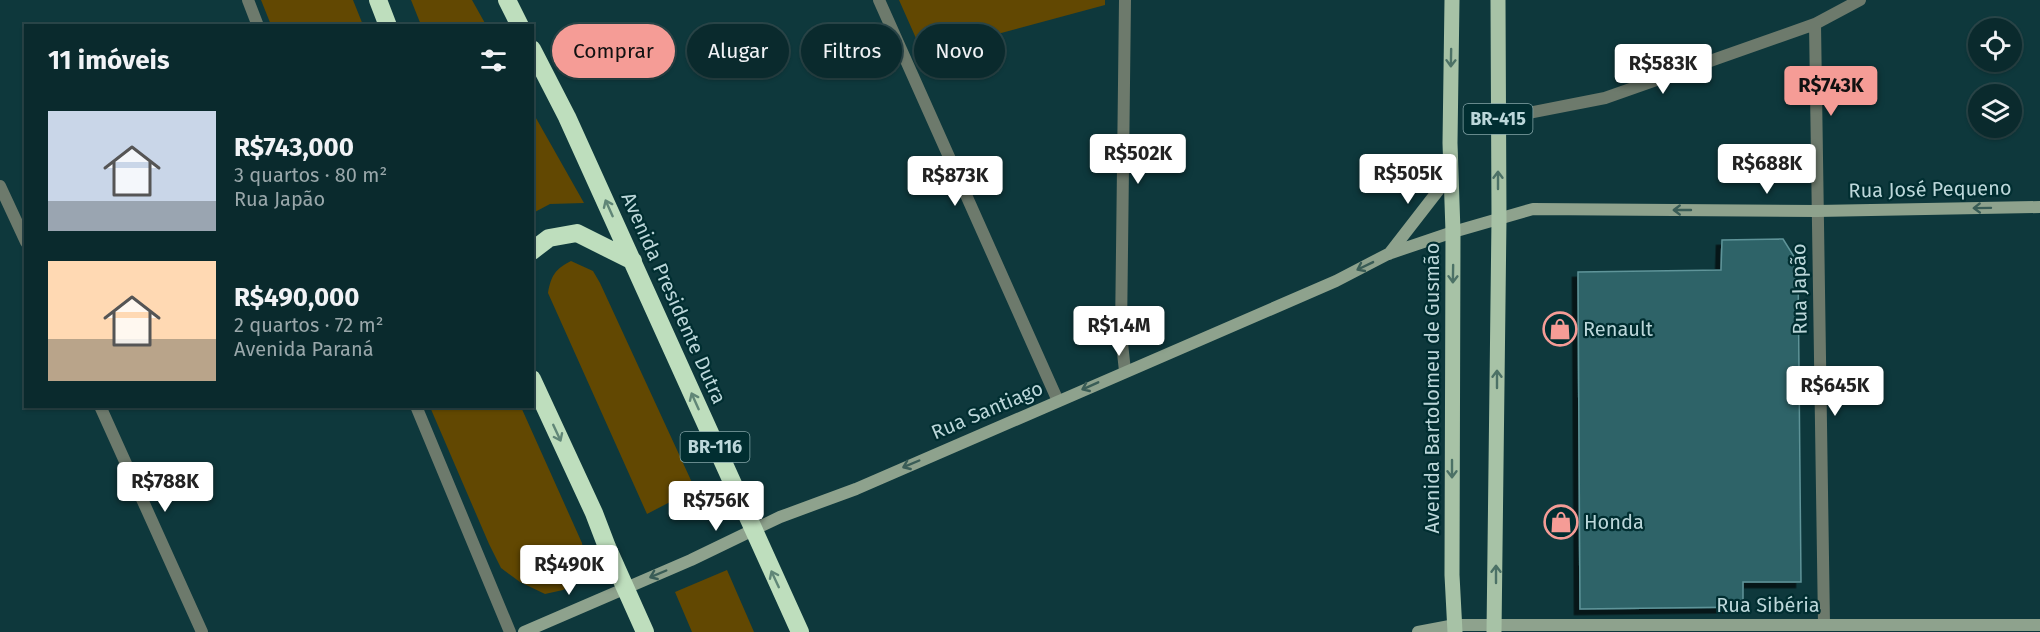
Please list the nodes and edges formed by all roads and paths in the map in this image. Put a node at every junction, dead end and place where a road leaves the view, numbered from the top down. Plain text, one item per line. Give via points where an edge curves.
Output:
1 (248, 0) edge
2 (378, 0) edge
3 (507, 0) edge
4 (879, 0) edge
5 (1125, 0) edge
6 (1452, 0) edge
7 (1498, 0) edge
8 (1860, 0) edge
9 (257, 24) edge
10 (387, 24) edge
11 (519, 24) edge
12 (1815, 24) junction
13 (534, 53) edge
14 (1498, 119) junction
15 (1451, 174) junction
16 (0, 186) edge
17 (2040, 207) edge
18 (1817, 211) junction
19 (1499, 219) junction
20 (1453, 232) junction
21 (24, 238) edge
22 (534, 249) edge
23 (1388, 254) junction
24 (633, 261) junction
25 (1125, 371) junction
26 (534, 384) edge
27 (1058, 400) junction
28 (101, 408) edge
29 (417, 408) edge
30 (754, 531) junction
31 (625, 588) junction
32 (1824, 624) junction
33 (2040, 625) edge
34 (1455, 628) edge
35 (1495, 628) edge
36 (202, 632) edge
37 (510, 632) edge
38 (524, 632) edge
39 (645, 632) edge
40 (800, 632) edge
41 (1418, 632) edge

1 - 9 street
2 - 10 highway
3 - 11 highway
4 - 27 street
5 - 25 street via 1121,334
6 -> 15 main road, Avenida Bartolomeu de Gusmão
7 - 14 main road, BR-415
8 - 12 street
12 - 14 street via 1605,98
12 - 18 street, Rua Japão
24 -> 13 highway, Avenida Presidente Dutra / BR-116
19 -> 14 main road, BR-415
15 - 20 main road, Avenida Bartolomeu de Gusmão
15 - 23 main road
16 - 21 street
17 -> 18 main road, Rua José Pequeno
18 -> 19 main road, Rua José Pequeno via 1533,209
18 - 32 street, Rua Japão
19 - 20 main road, Rua Santiago
35 -> 19 main road, BR-415
20 - 23 main road, Rua Santiago
20 -> 34 main road, Avenida Bartolomeu de Gusmão
22 - 24 highway via 549,238 577,233
23 -> 25 main road, Rua Santiago
30 -> 24 highway, Avenida Presidente Dutra / BR-116
25 -> 27 main road, Rua Santiago
26 -> 31 highway
27 -> 30 main road, Rua Santiago
28 - 36 street
29 - 37 street
30 -> 31 main road, Rua Santiago
40 -> 30 highway, Avenida Presidente Dutra / BR-116
31 - 38 main road, Rua Santiago
31 - 39 highway
32 - 33 main road, Rua Sibéria
32 - 35 main road, Rua Sibéria
34 - 35 main road, Rua Sibéria
34 - 41 main road, Rua Sibéria

